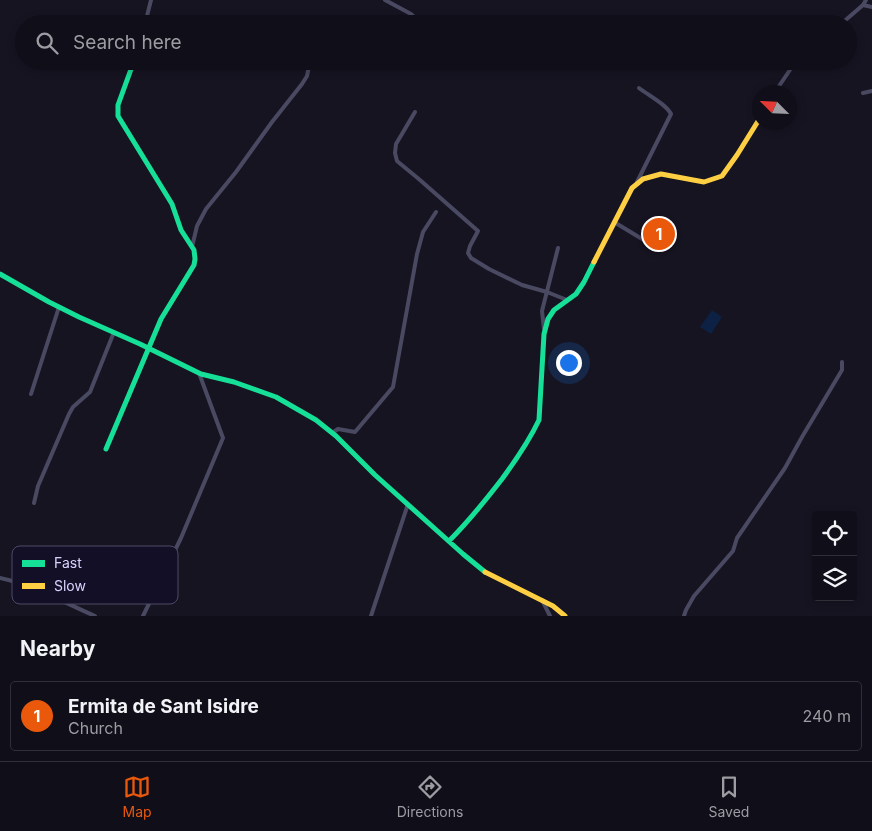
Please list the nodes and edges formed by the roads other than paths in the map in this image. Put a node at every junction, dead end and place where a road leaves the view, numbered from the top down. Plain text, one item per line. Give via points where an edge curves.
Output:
1 (151, 0) edge
2 (385, 0) edge
3 (866, 0) edge
4 (864, 6) junction
5 (872, 6) edge
6 (147, 15) edge
7 (412, 15) edge
8 (852, 15) edge
9 (131, 70) edge
10 (308, 70) edge
11 (790, 70) edge
12 (780, 85) edge
13 (639, 88) dead end
14 (872, 91) edge
15 (863, 93) dead end
16 (416, 112) dead end
17 (753, 130) edge
18 (636, 185) junction
19 (436, 212) dead end
20 (614, 222) junction
21 (649, 244) dead end
22 (192, 247) junction
23 (558, 248) dead end
24 (0, 274) edge
25 (547, 292) junction
26 (567, 300) junction
27 (59, 307) junction
28 (114, 332) junction
29 (544, 334) junction
30 (149, 348) junction
31 (842, 362) dead end
32 (199, 373) junction
33 (31, 394) dead end
34 (332, 433) junction
35 (106, 449) dead end
36 (34, 503) dead end
37 (408, 504) junction
38 (449, 541) junction
39 (177, 546) edge
40 (542, 600) junction
41 (68, 604) edge
42 (149, 604) edge
43 (94, 616) edge
44 (143, 616) edge
45 (371, 616) edge
46 (550, 616) edge
47 (565, 616) edge
48 (684, 616) edge

1 - 6 street
2 - 7 street
3 - 4 street
4 - 5 street
4 - 8 street
9 - 22 street via 118,106 118,116 172,204 181,230
10 - 22 street via 302,84 206,209 197,226
11 - 12 street
13 - 18 street via 668,108 670,114
14 - 15 street
16 - 25 street via 396,144 397,161 478,231 468,253 471,258 522,285
17 - 18 street via 722,176 704,182 661,174 642,179
18 - 20 street
19 - 34 street via 423,232 419,247 393,387 355,432 338,429
20 - 21 street
20 - 26 street via 584,282
22 - 30 street via 196,259 194,265
23 - 25 street
24 - 27 street
25 - 26 street
25 - 29 street via 542,311
26 - 29 street via 554,310
27 - 28 street
27 - 33 street
28 - 30 street
28 - 36 street via 90,392 69,414
29 - 38 street via 539,420 534,432 467,524
30 - 32 street
30 - 35 street
31 - 48 street via 842,370 785,468 732,550 694,596
32 - 34 street via 276,397
32 - 39 street via 223,438
34 - 37 street
37 - 38 street
37 - 45 street
38 - 40 street via 482,570
40 - 46 street
40 - 47 street
41 - 43 street
42 - 44 street

